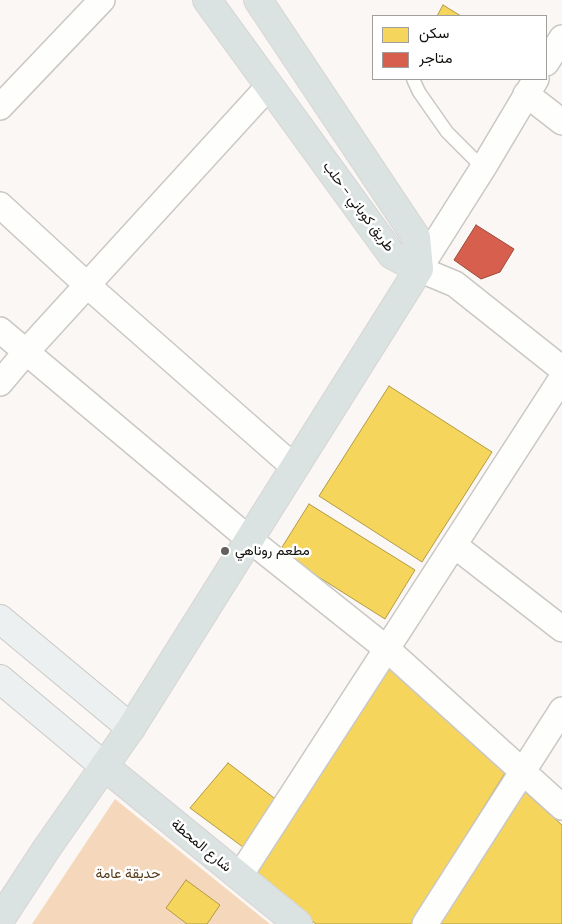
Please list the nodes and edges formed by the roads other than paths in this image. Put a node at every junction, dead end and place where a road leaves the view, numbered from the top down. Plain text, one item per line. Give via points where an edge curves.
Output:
1 (102, 0) edge
2 (208, 0) edge
3 (258, 0) edge
4 (562, 38) edge
5 (547, 61) edge
6 (414, 80) edge
7 (269, 86) junction
8 (531, 86) edge
9 (0, 107) edge
10 (562, 122) edge
11 (483, 168) junction
12 (0, 205) edge
13 (419, 269) junction
14 (87, 285) junction
15 (0, 330) edge
16 (26, 352) junction
17 (562, 369) edge
18 (562, 378) edge
19 (0, 383) edge
20 (294, 467) junction
21 (249, 539) junction
22 (454, 545) junction
23 (0, 619) edge
24 (562, 629) edge
25 (386, 649) junction
26 (0, 679) edge
27 (562, 710) edge
28 (131, 728) junction
29 (104, 766) junction
30 (522, 772) junction
31 (562, 807) edge
32 (239, 877) junction
33 (0, 920) edge
34 (298, 924) edge
35 (425, 924) edge

1 - 9 street
2 - 7 main road, طريق كوباني - حلب
3 - 13 main road, طريق كوباني - حلب via 416,237
4 - 5 street
6 - 11 lane via 447,132
7 - 13 main road, طريق كوباني - حلب via 392,255
7 - 14 street
8 - 10 street
8 - 11 street
11 - 13 street
12 - 14 street
13 - 17 street via 454,284
13 - 20 main road
14 - 16 street
14 - 20 street
15 - 16 street
16 - 19 street
16 - 21 street
18 - 22 street
20 - 21 main road
21 - 25 street
21 - 28 main road
22 - 24 street
22 - 25 street
23 - 28 main road
25 - 30 street
25 - 32 street
26 - 29 main road
27 - 30 street
28 - 29 main road
29 - 32 main road, شارع المحطة
29 - 33 main road
30 - 31 street
30 - 35 street
32 - 34 main road, شارع المحطة

